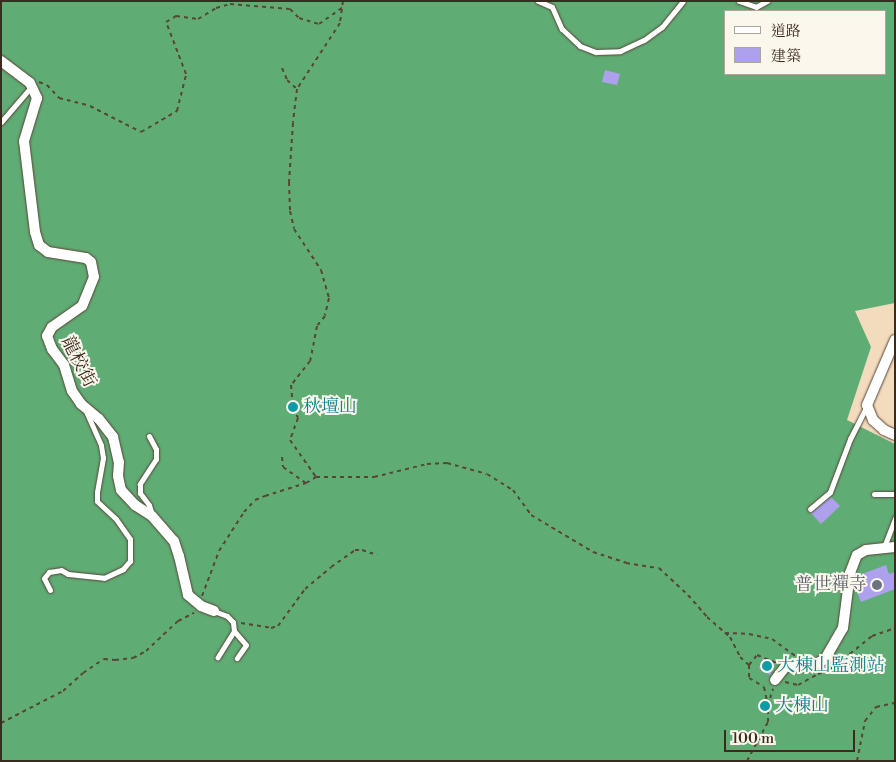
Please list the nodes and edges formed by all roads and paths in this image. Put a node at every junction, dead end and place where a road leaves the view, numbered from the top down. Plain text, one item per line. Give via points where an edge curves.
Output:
1 (343, 1) edge
2 (538, 1) edge
3 (683, 1) edge
4 (739, 1) edge
5 (767, 1) edge
6 (343, 7) junction
7 (1, 61) edge
8 (282, 68) dead end
9 (31, 84) junction
10 (297, 89) junction
11 (1, 122) edge
12 (895, 340) edge
13 (81, 404) junction
14 (867, 405) junction
15 (895, 435) edge
16 (149, 436) dead end
17 (282, 457) dead end
18 (316, 477) junction
19 (306, 483) junction
20 (874, 494) dead end
21 (895, 494) edge
22 (810, 509) dead end
23 (152, 516) junction
24 (895, 518) edge
25 (889, 547) edge
26 (377, 555) dead end
27 (50, 590) dead end
28 (201, 606) junction
29 (214, 611) joint
30 (233, 622) junction
31 (895, 628) edge
32 (234, 631) junction
33 (725, 633) junction
34 (218, 657) dead end
35 (237, 658) dead end
36 (748, 665) junction
37 (805, 666) junction
38 (834, 666) dead end
39 (785, 667) junction
40 (818, 674) dead end
41 (775, 680) junction
42 (895, 703) edge
43 (768, 706) junction
44 (1, 723) edge
45 (747, 761) edge
46 (856, 761) edge

1 - 6 path
2 - 3 lane via 552,7 562,29 580,46 596,52 620,51 644,40 662,27
4 - 5 lane via 756,7
6 - 9 path via 319,24 299,18 290,9 230,4 198,19 176,16 166,22 186,74 176,111 141,132 90,106 59,98 47,85 36,81
6 - 10 path via 340,23
7 - 9 street
8 - 10 path via 287,80
9 - 11 lane
9 - 13 street, 龍校街 via 37,98 24,141 37,238 48,252 86,258 91,262 94,277 82,306 52,327 47,336
10 - 18 path via 289,182 290,211 294,228 321,270 329,298 325,316 317,326 310,361 291,384 293,407 298,418 290,440
12 - 14 street
13 - 23 street, 龍校街 via 113,437 121,490
13 - 27 lane via 101,445 103,458 96,492 98,501 130,539 130,561 104,578 68,574 60,570 49,572 44,578
14 - 15 street via 874,420
14 - 22 lane via 830,492
16 - 23 lane via 156,449 156,459 140,484 140,493 149,504
17 - 19 path via 283,467
18 - 19 path
18 - 33 path via 374,477 428,464 447,463 486,474 512,490 531,514 593,552 626,563 659,568
19 - 28 path via 255,500 244,512 219,551
20 - 21 lane
23 - 28 street, 龍校街 via 174,541 188,594
24 - 25 lane
25 - 37 street via 866,550 857,555 850,573 843,628 837,641 825,659
26 - 30 path via 355,550 331,567 305,589 278,626 271,628
28 - 29 street
28 - 44 path via 146,651 132,658 104,659 63,692
29 - 30 lane
30 - 32 lane
31 - 38 path via 872,636
32 - 34 lane
32 - 35 lane via 246,645
33 - 36 path
33 - 37 path via 772,639
36 - 39 path via 757,655
36 - 43 path via 750,678 764,687
37 - 39 street
39 - 41 street
40 - 41 path via 798,685
41 - 43 path
42 - 46 path via 876,707 865,721
43 - 45 path via 768,722

